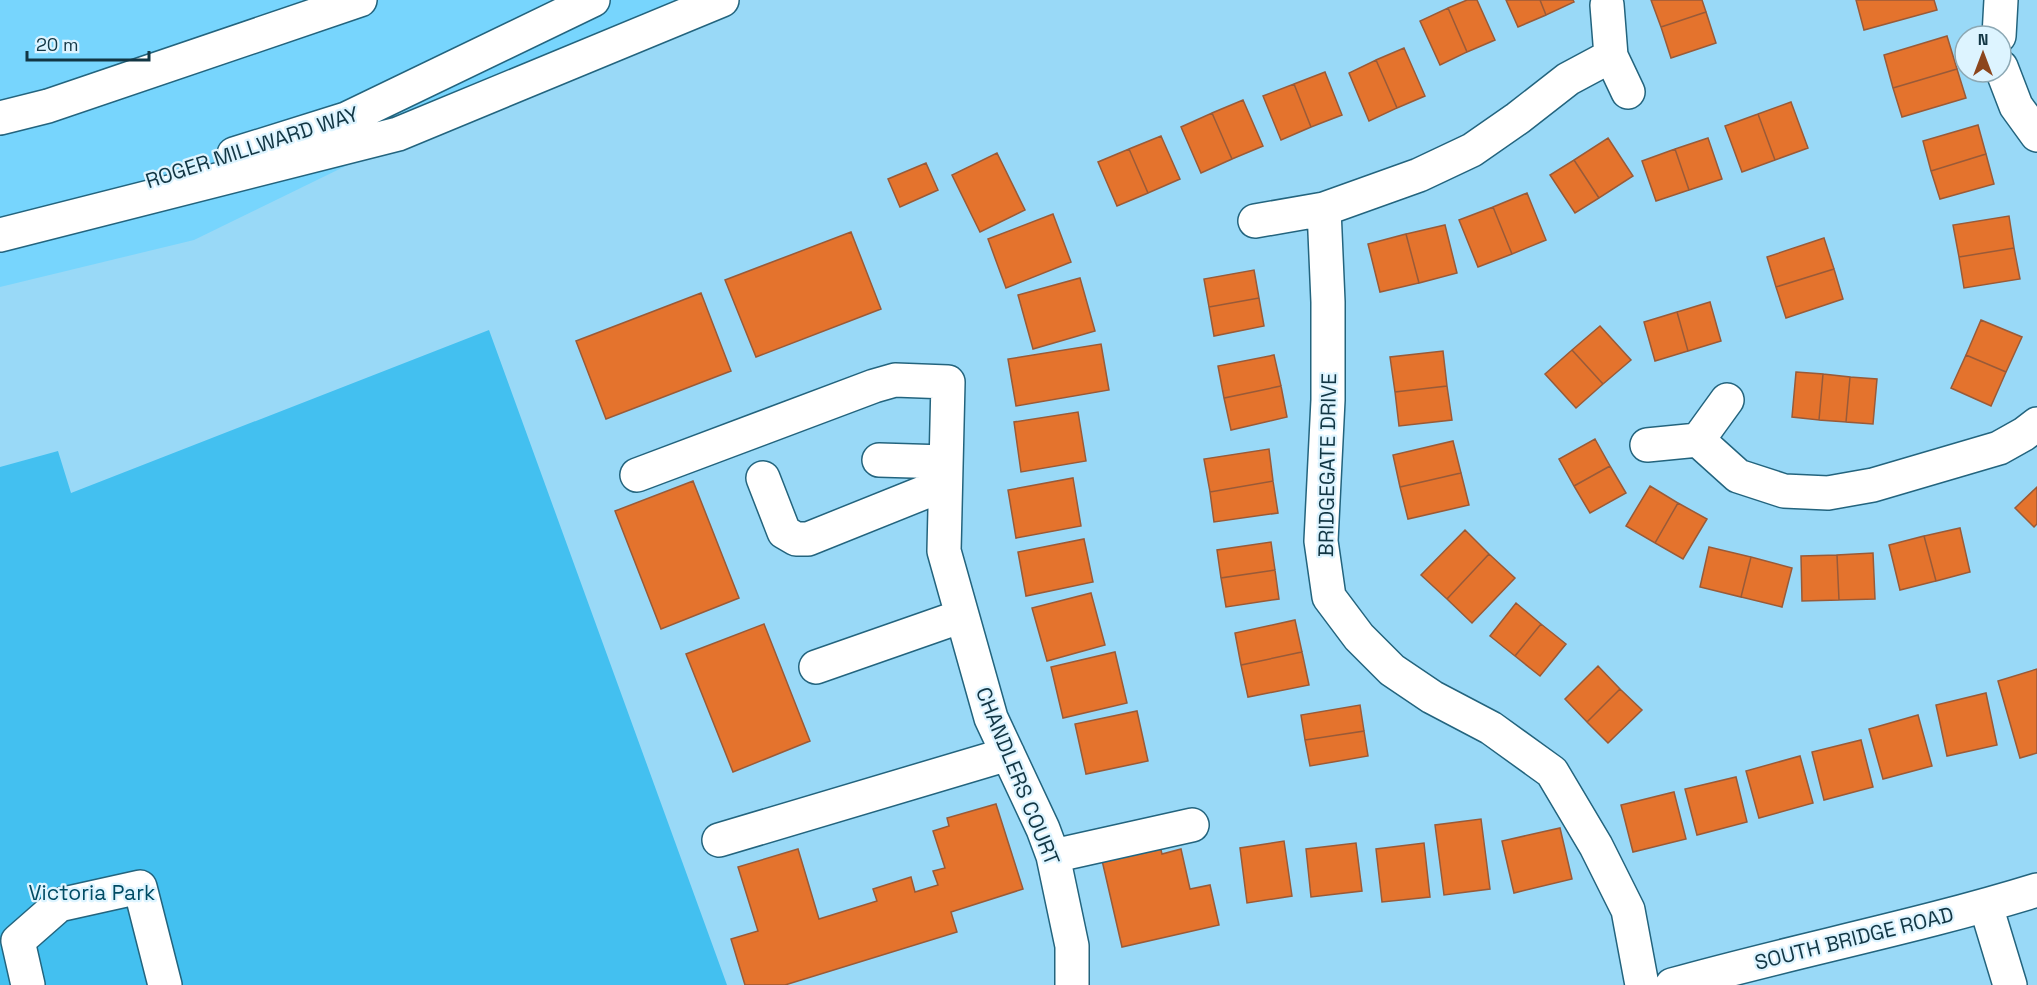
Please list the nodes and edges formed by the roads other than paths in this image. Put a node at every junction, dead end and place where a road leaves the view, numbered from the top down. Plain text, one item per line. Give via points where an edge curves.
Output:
1 (593, 0) edge
2 (722, 0) edge
3 (2001, 0) edge
4 (347, 3) edge
5 (1607, 5) dead end
6 (2000, 24) edge
7 (1611, 56) junction
8 (2008, 84) edge
9 (1629, 92) dead end
10 (0, 118) edge
11 (2037, 135) edge
12 (1324, 208) junction
13 (1255, 221) dead end
14 (0, 227) edge
15 (0, 235) edge
16 (1727, 400) dead end
17 (2037, 424) edge
18 (1698, 440) junction
19 (1647, 445) dead end
20 (879, 460) dead end
21 (945, 473) junction
22 (637, 475) dead end
23 (763, 478) dead end
24 (962, 616) junction
25 (816, 667) dead end
26 (1008, 754) junction
27 (1192, 825) dead end
28 (719, 840) dead end
29 (1053, 856) junction
30 (2037, 890) edge
31 (1986, 906) junction
32 (28, 985) edge
33 (165, 985) edge
34 (1072, 985) edge
35 (1642, 985) edge
36 (1672, 985) edge
37 (2010, 985) edge

1 - 14 main road, ROGER MILLWARD WAY via 346,119
2 - 15 main road via 398,134
3 - 6 main road
4 - 10 main road via 48,106
5 - 7 main road
7 - 9 main road
7 - 12 main road via 1568,79 1472,150 1419,176
8 - 11 main road via 2016,106
12 - 13 main road
12 - 35 main road, BRIDGEGATE DRIVE via 1328,400 1321,541 1329,597 1359,637 1392,670 1432,697 1491,728 1552,772 1629,910
16 - 18 main road
17 - 18 main road via 1999,448 1873,485 1828,493 1784,491 1738,476
18 - 19 main road
20 - 21 main road
21 - 22 main road, CHANDLERS COURT via 948,382 895,380
21 - 23 main road via 808,538 784,532
21 - 24 main road, CHANDLERS COURT via 944,551
24 - 25 main road
24 - 26 main road, CHANDLERS COURT via 991,718
26 - 28 main road
26 - 29 main road, CHANDLERS COURT
27 - 29 main road
29 - 34 main road, CHANDLERS COURT via 1072,946
30 - 31 main road, SOUTH BRIDGE ROAD
31 - 36 main road, SOUTH BRIDGE ROAD
31 - 37 main road
32 - 33 main road via 18,942 59,905 140,887

